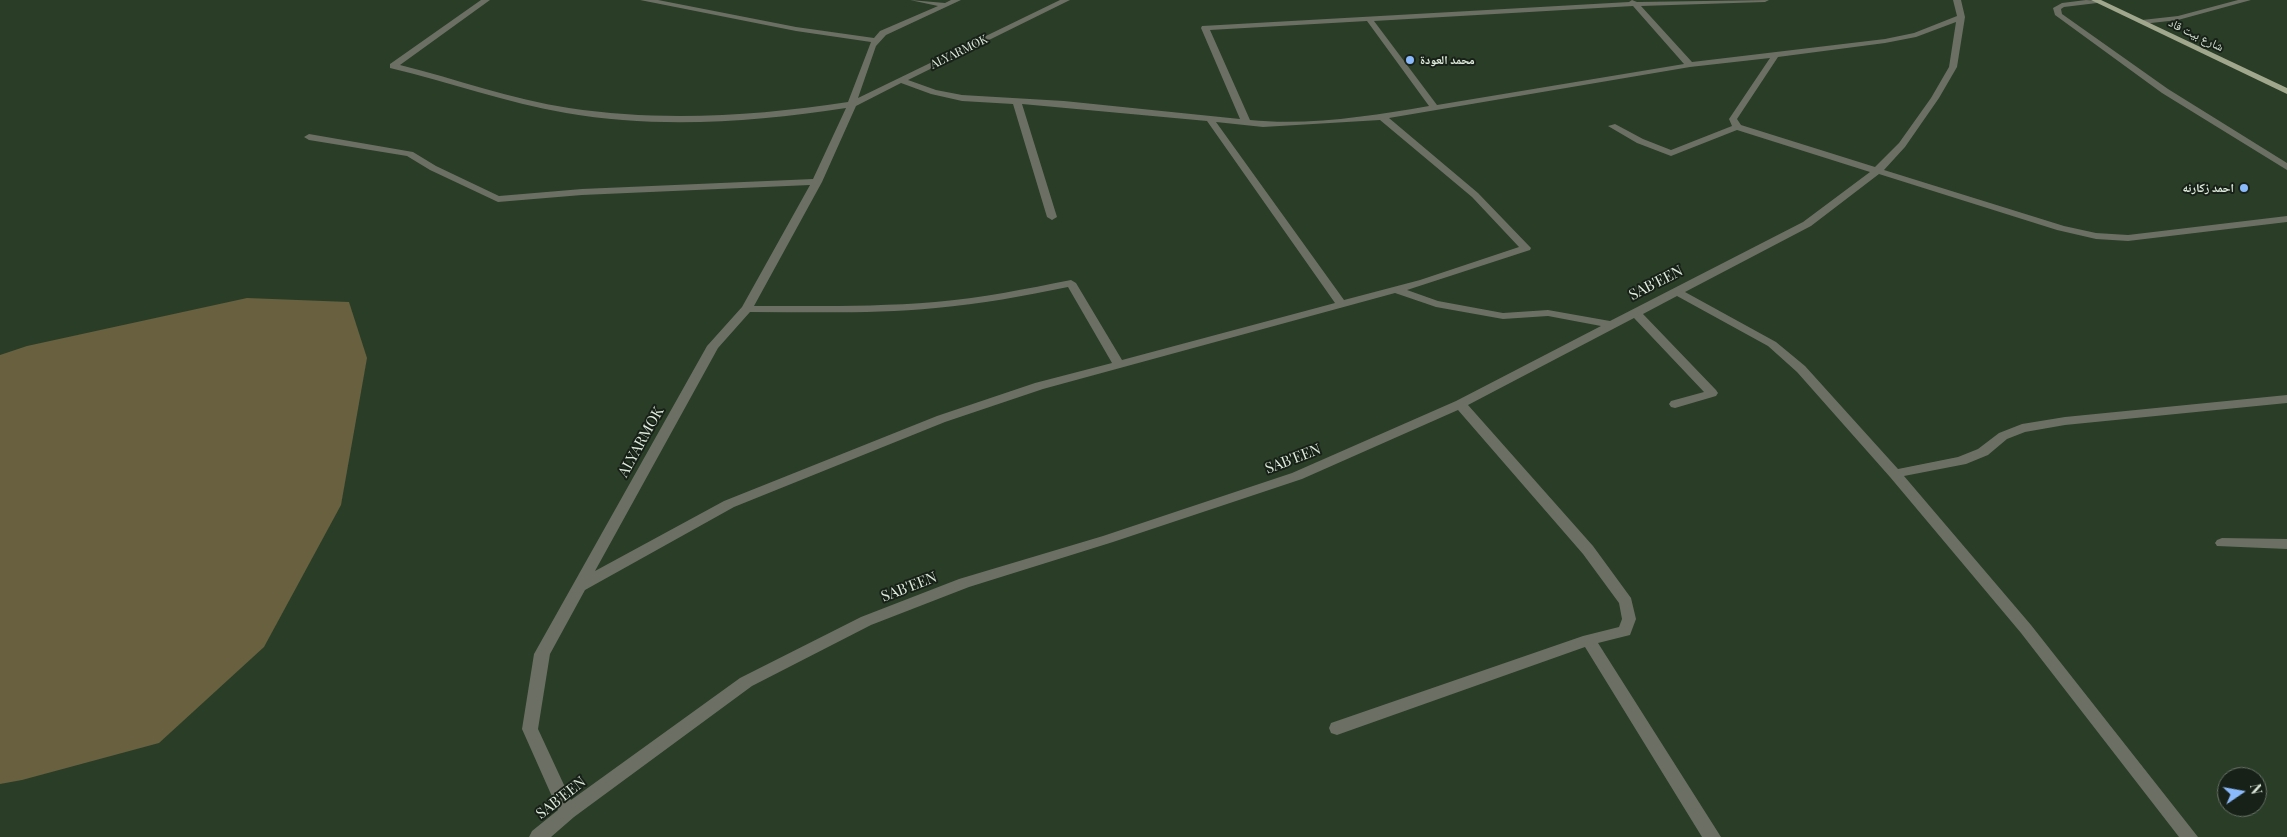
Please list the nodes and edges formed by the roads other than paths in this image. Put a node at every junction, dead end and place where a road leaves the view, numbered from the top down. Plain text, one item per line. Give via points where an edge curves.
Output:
1 (486, 0) edge
2 (644, 0) edge
3 (914, 0) edge
4 (957, 0) edge
5 (1066, 0) edge
6 (1765, 0) edge
7 (1957, 0) edge
8 (2096, 0) edge
9 (2247, 0) edge
10 (1634, 2) edge
11 (946, 5) junction
12 (1961, 17) junction
13 (1368, 18) junction
14 (2142, 22) junction
15 (875, 40) junction
16 (1776, 54) junction
17 (1690, 65) junction
18 (900, 80) junction
19 (2287, 91) edge
20 (1017, 101) junction
21 (852, 104) junction
22 (1435, 108) junction
23 (1382, 117) junction
24 (1209, 118) junction
25 (1246, 122) junction
26 (1612, 126) dead end
27 (1737, 127) junction
28 (309, 136) dead end
29 (2287, 167) edge
30 (1878, 170) junction
31 (817, 182) junction
32 (1052, 217) dead end
33 (2287, 219) edge
34 (1396, 290) junction
35 (1676, 291) junction
36 (1342, 305) junction
37 (747, 309) junction
38 (1635, 312) junction
39 (1611, 325) junction
40 (1119, 365) junction
41 (2287, 399) edge
42 (1460, 404) junction
43 (1675, 404) dead end
44 (1895, 474) junction
45 (2222, 543) dead end
46 (2287, 544) edge
47 (580, 586) junction
48 (1588, 640) junction
49 (1337, 728) dead end
50 (568, 812) junction
51 (538, 837) edge
52 (1712, 837) edge
53 (2190, 837) edge

1 - 21 street via 393,66 528,103 622,116 749,117 793,114
2 - 15 street via 715,11 796,29
3 - 11 street
4 - 11 street
5 - 18 street, ALYARMOK
6 - 10 street
7 - 12 street, SAB'EEN
8 - 14 main road, شارع بيت قاد
8 - 29 street via 2062,4 2057,8 2059,15 2165,91
9 - 14 street via 2178,18
10 - 13 street
10 - 17 street
11 - 15 street via 882,33
12 - 16 street via 1916,35
12 - 30 street, SAB'EEN via 1953,67 1902,145
13 - 22 street
13 - 25 street via 1204,28
14 - 19 main road, شارع بيت قاد
15 - 21 street, ALYARMOK
16 - 17 street
16 - 27 street via 1733,119
17 - 22 street
18 - 20 street via 946,95
18 - 21 street, ALYARMOK
20 - 24 street
20 - 32 street
21 - 31 street, ALYARMOK
22 - 23 street
23 - 25 street via 1322,122
23 - 34 street via 1474,195 1526,248
24 - 25 street
24 - 36 street
26 - 27 street via 1672,153
27 - 30 street
28 - 31 street via 410,154 498,199 582,192
30 - 33 street via 2096,236 2142,237
30 - 35 street, SAB'EEN via 1807,224
31 - 37 street, ALYARMOK
34 - 36 street
34 - 39 street via 1436,304 1504,316 1548,313
35 - 38 street, SAB'EEN
35 - 44 street via 1754,333 1788,356
36 - 40 street
37 - 40 street via 935,305 1071,283
37 - 47 street, ALYARMOK via 713,346
38 - 39 street, SAB'EEN
38 - 43 street via 1712,393
39 - 42 street, SAB'EEN
40 - 47 street via 1039,386 941,419 729,504
41 - 44 street via 2022,428 2003,436 1984,452 1961,461
42 - 48 street via 1588,550 1626,602 1629,619 1625,630
42 - 50 street, SAB'EEN via 1297,476 964,583 866,621 746,682
44 - 53 street via 2026,629
45 - 46 street
47 - 50 street, ALYARMOK via 542,654 530,729
48 - 49 street
48 - 52 street
50 - 51 street, SAB'EEN

